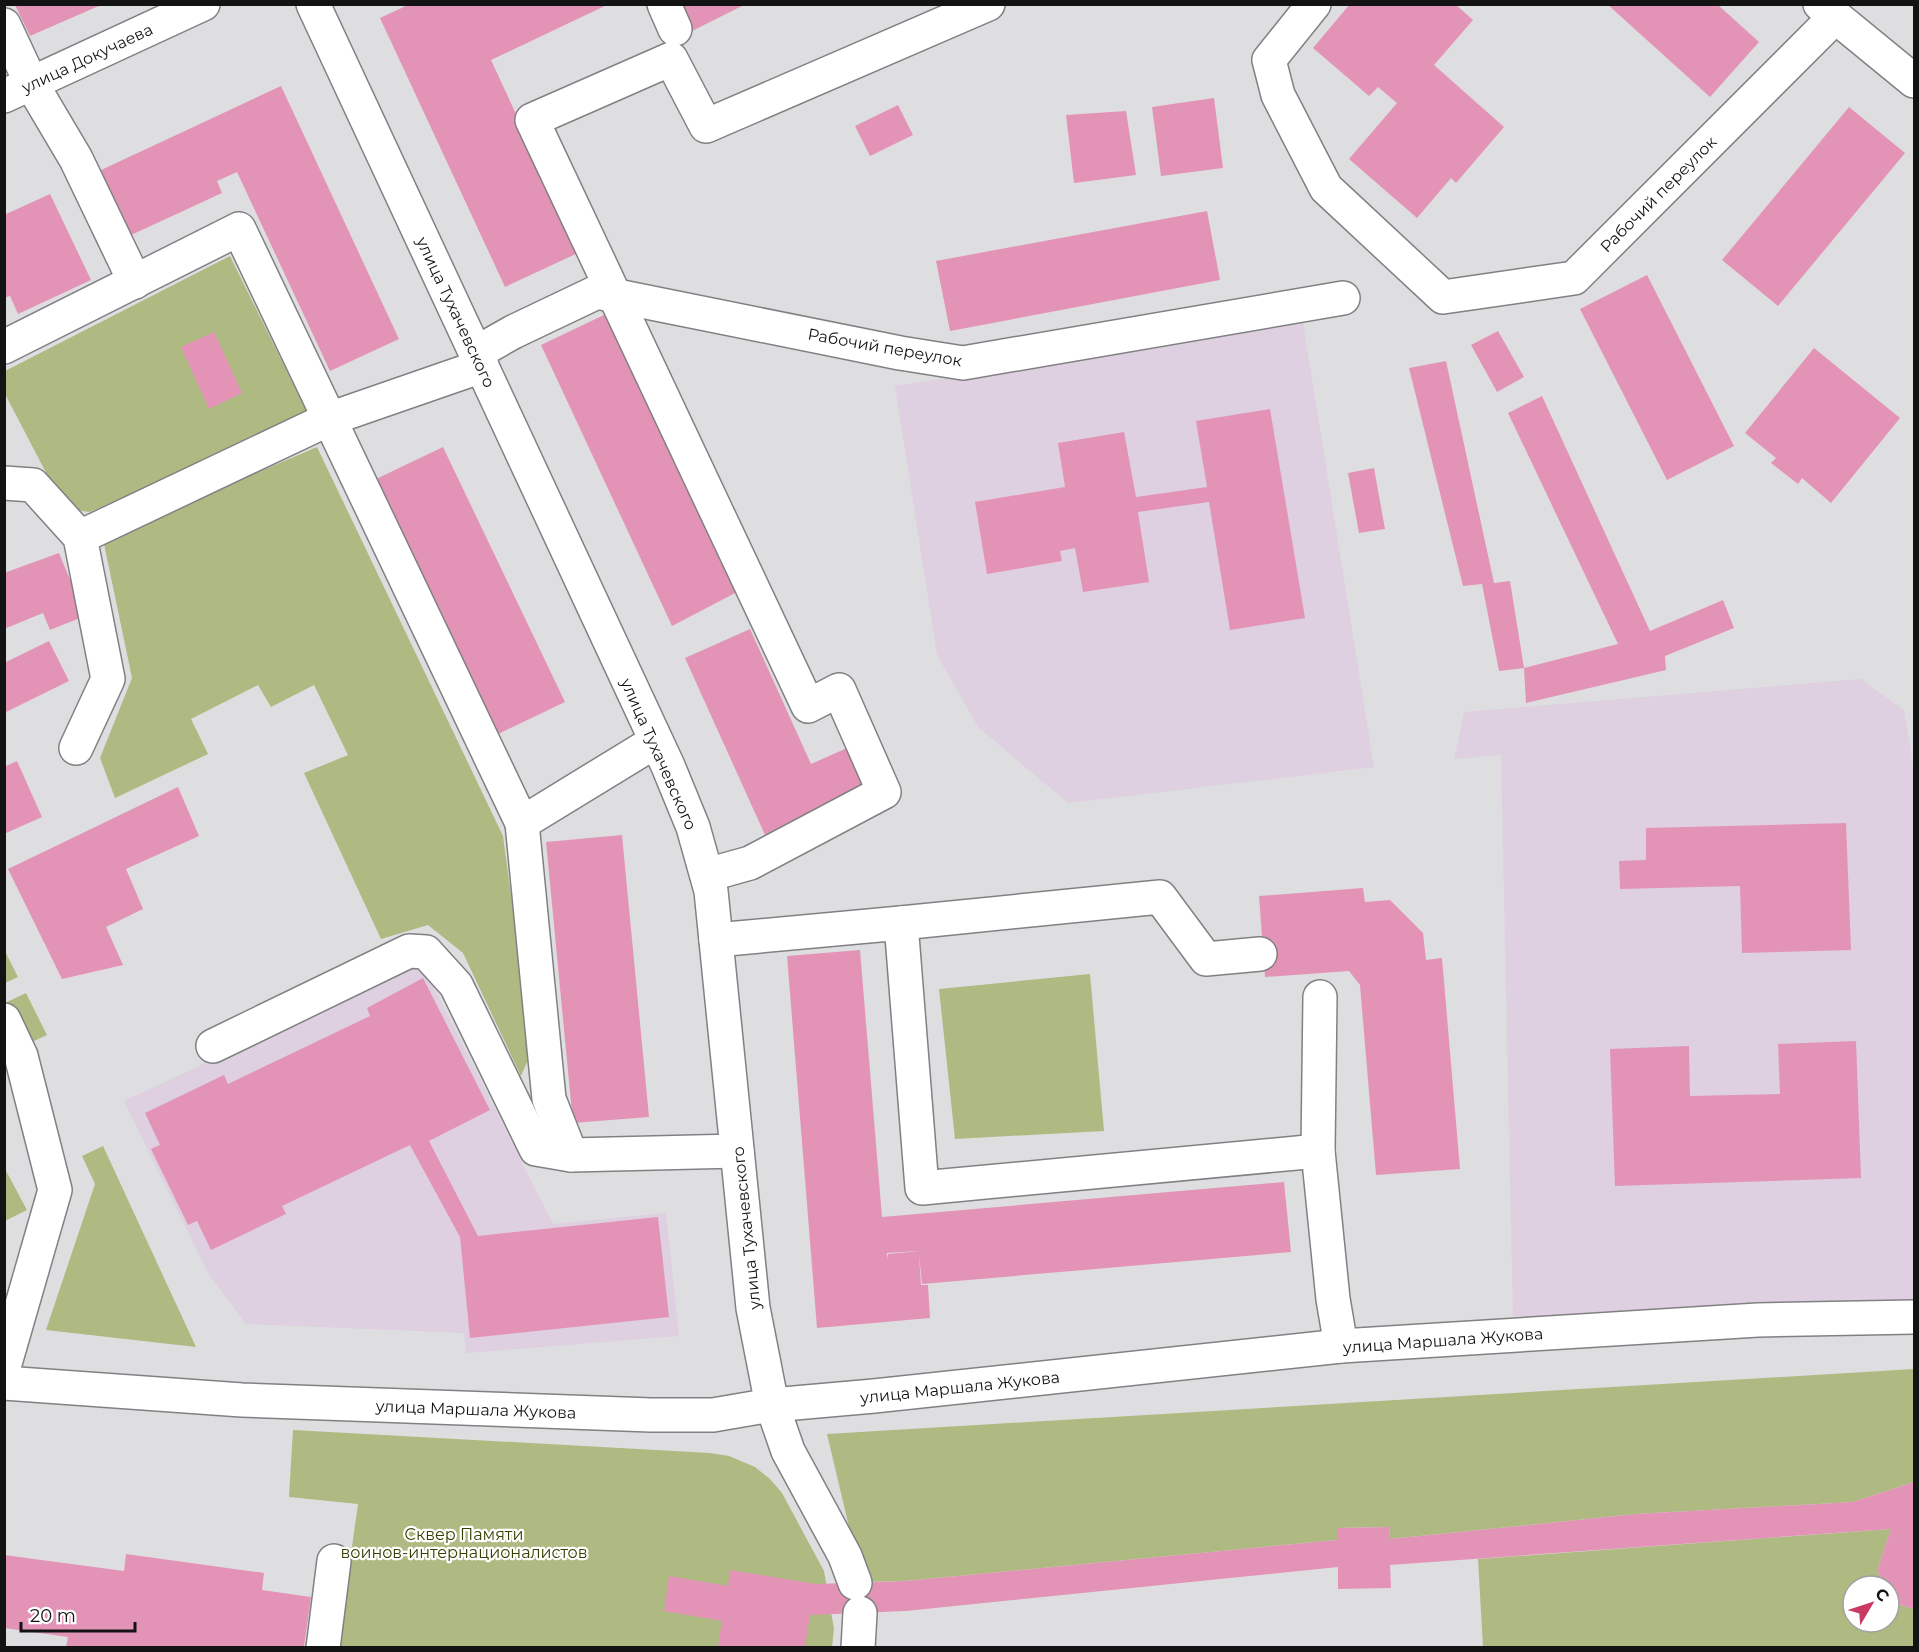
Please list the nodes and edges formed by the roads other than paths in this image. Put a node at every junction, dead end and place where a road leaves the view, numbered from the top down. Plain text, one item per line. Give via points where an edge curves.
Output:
1 (203, 4) edge
2 (313, 4) edge
3 (988, 4) edge
4 (1314, 4) edge
5 (1828, 11) edge
6 (4, 25) edge
7 (1914, 81) edge
8 (18, 90) edge
9 (135, 282) junction
10 (616, 296) junction
11 (1343, 298) dead end
12 (4, 347) edge
13 (478, 359) junction
14 (329, 419) junction
15 (4, 483) edge
16 (80, 537) junction
17 (656, 741) junction
18 (76, 748) dead end
19 (522, 823) junction
20 (706, 876) junction
21 (901, 923) junction
22 (716, 940) junction
23 (1260, 954) dead end
24 (1320, 997) dead end
25 (4, 1020) edge
26 (213, 1046) dead end
27 (737, 1151) junction
28 (1318, 1151) junction
29 (571, 1155) junction
30 (1914, 1317) edge
31 (1341, 1346) junction
32 (4, 1367) edge
33 (4, 1383) edge
34 (772, 1405) junction
35 (334, 1561) dead end
36 (323, 1647) edge
37 (858, 1647) edge

1 - 8 street, улица Докучаева
2 - 13 street, улица Тухачевского
3 - 10 street via 706,126 671,58 532,120
4 - 5 street, Рабочий переулок via 1269,60 1278,95 1326,188 1443,297 1574,278
5 - 7 street
6 - 8 street
8 - 9 street via 76,159
9 - 12 street
9 - 14 street via 239,229
10 - 11 street, Рабочий переулок via 963,363
10 - 13 street, Рабочий переулок via 597,292 513,332
10 - 20 street via 808,706 839,690 884,792 750,863
13 - 14 street, Рабочий переулок
13 - 17 street, улица Тухачевского
14 - 16 street, Рабочий переулок
14 - 19 street
15 - 16 street via 33,485
16 - 18 street via 108,679
17 - 19 street
17 - 20 street, улица Тухачевского via 693,826
19 - 29 street via 549,1099
20 - 22 street, улица Тухачевского
21 - 22 street
21 - 23 street via 1160,897 1206,959
21 - 28 street via 922,1188
22 - 27 street, улица Тухачевского
24 - 28 street
25 - 32 street via 21,1056 55,1190
26 - 29 street via 409,951 426,952 456,985 536,1149
27 - 29 street
27 - 34 street, улица Тухачевского via 753,1308
28 - 31 street
30 - 31 street, улица Маршала Жукова via 1758,1320
31 - 34 street, улица Маршала Жукова
33 - 34 street, улица Маршала Жукова via 242,1400 651,1415 713,1415
34 - 37 street, улица Тухачевского via 788,1451 845,1556 857,1598
35 - 36 street

